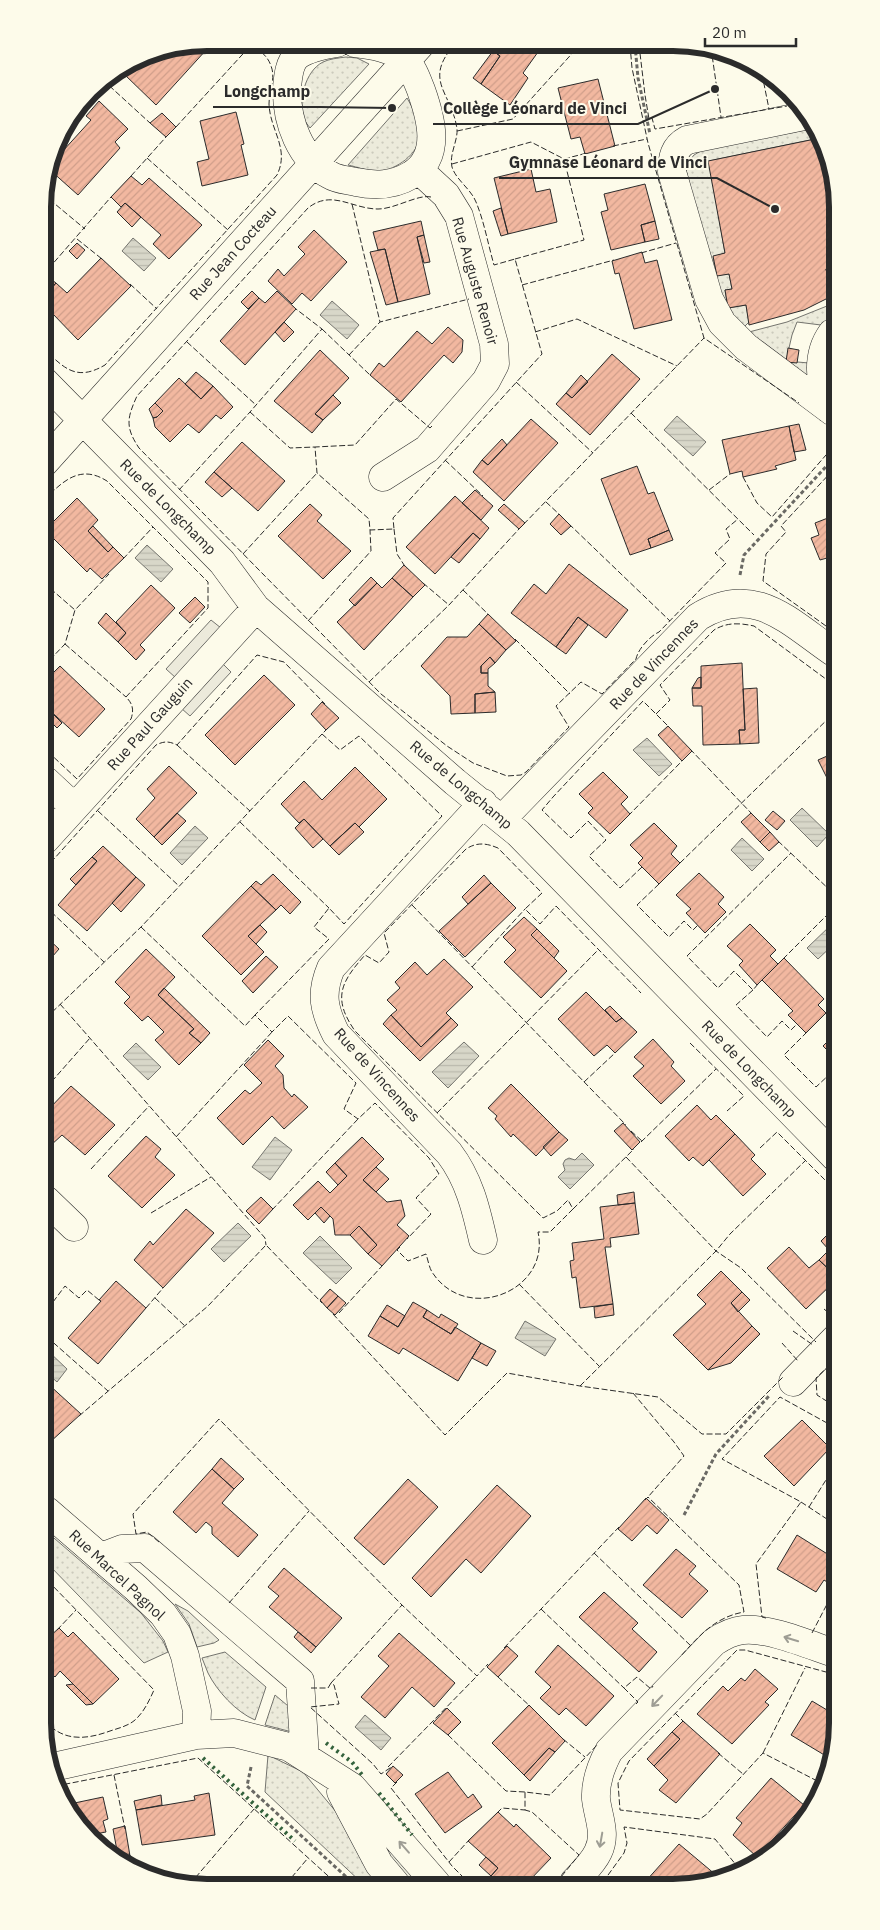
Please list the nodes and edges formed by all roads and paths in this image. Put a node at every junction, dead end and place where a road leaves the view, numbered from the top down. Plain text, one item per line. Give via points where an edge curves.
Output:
1 (636, 51) edge
2 (289, 52) edge
3 (414, 52) edge
4 (800, 117) edge
5 (674, 154) junction
6 (314, 163) junction
7 (419, 170) junction
8 (829, 338) edge
9 (52, 389) edge
10 (829, 405) edge
11 (829, 408) edge
12 (82, 420) junction
13 (52, 454) edge
14 (829, 463) edge
15 (383, 477) dead end
16 (734, 603) junction
17 (256, 608) junction
18 (829, 649) edge
19 (52, 786) edge
20 (74, 807) junction
21 (492, 811) junction
22 (52, 833) edge
23 (828, 1150) edge
24 (51, 1205) edge
25 (74, 1227) dead end
26 (483, 1240) dead end
27 (828, 1346) edge
28 (793, 1382) joint
29 (51, 1515) edge
30 (684, 1515) dead end
31 (101, 1557) junction
32 (828, 1651) edge
33 (196, 1735) junction
34 (252, 1760) dead end
35 (316, 1763) junction
36 (58, 1766) edge
37 (349, 1879) edge
38 (392, 1879) edge
39 (432, 1879) edge
40 (577, 1879) edge

1 - 5 path via 650,134
2 - 6 street via 289,114 301,147
3 - 6 street, Rue Jean Cocteau
3 - 7 street via 416,79 432,126 430,148
4 - 5 street via 693,138 681,143
5 - 11 street via 672,172 709,300 722,323 746,347
6 - 7 street via 330,176 369,185 401,180
6 - 12 street, Rue Jean Cocteau
7 - 15 street, Rue Auguste Renoir via 446,195 459,216 494,344 495,364 486,381 427,449
8 - 10 street via 820,367 822,387
9 - 12 street, Rue de Longchamp
12 - 13 street, Rue Jean Cocteau
12 - 17 street, Rue de Longchamp via 222,562
14 - 16 path via 744,555
16 - 18 street, Rue de Vincennes via 764,606
16 - 21 street, Rue de Vincennes via 716,607 698,617
17 - 20 street, Rue Paul Gauguin
17 - 21 street, Rue de Longchamp
19 - 20 street
20 - 22 street, Rue Paul Gauguin
21 - 23 street, Rue de Longchamp via 537,852
21 - 26 street, Rue de Vincennes via 331,968 325,982 324,1000 336,1034 450,1153 472,1195
24 - 25 street
27 - 28 street
28 - 30 path via 774,1391 716,1454
29 - 31 street, Rue Marcel Pagnol
31 - 33 street, Rue Marcel Pagnol via 163,1614 176,1634 185,1656 197,1711
31 - 35 street via 122,1549 145,1548 300,1681
32 -> 40 street via 756,1630 740,1630 714,1642 609,1751 600,1768 596,1799 602,1842 596,1856
33 - 35 street via 234,1733 256,1738 290,1747
33 - 36 street
34 - 37 path via 247,1786
35 - 38 street via 345,1798 379,1864
39 -> 35 street via 352,1787

